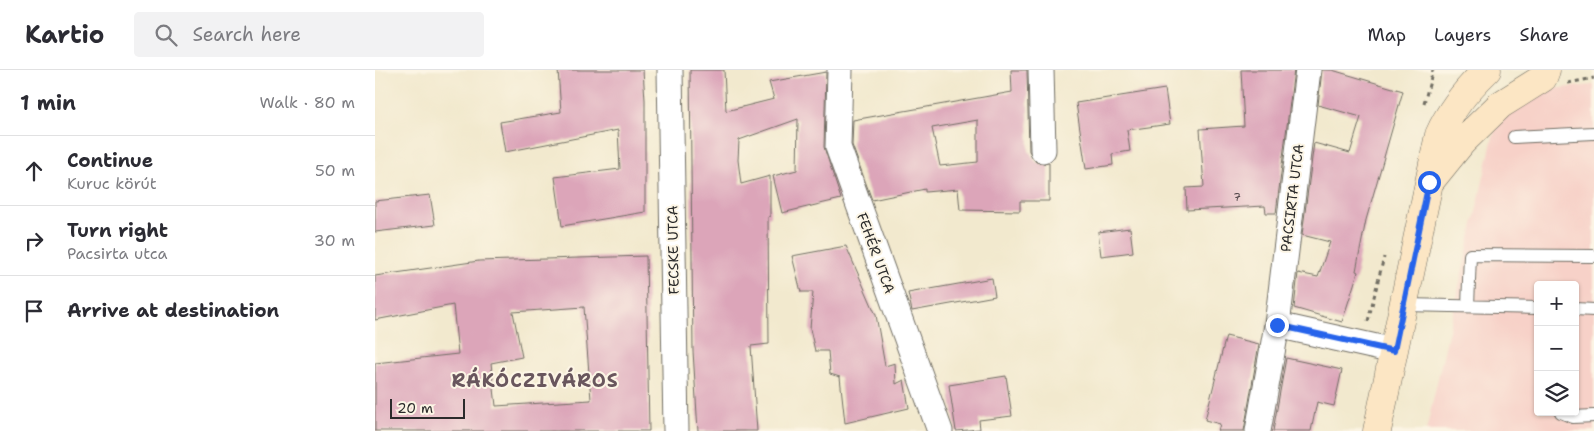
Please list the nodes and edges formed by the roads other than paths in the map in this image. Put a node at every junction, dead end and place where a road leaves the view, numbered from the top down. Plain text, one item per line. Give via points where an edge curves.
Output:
1 (670, 70) edge
2 (840, 70) edge
3 (1041, 70) edge
4 (1308, 70) edge
5 (1487, 70) edge
6 (1556, 77) edge
7 (1594, 133) edge
8 (1514, 137) dead end
9 (1043, 150) dead end
10 (1429, 182) junction
11 (1594, 256) edge
12 (1405, 304) junction
13 (1468, 306) junction
14 (1534, 308) edge
15 (1579, 309) edge
16 (1594, 310) edge
17 (1277, 325) junction
18 (1394, 351) junction
19 (1571, 416) edge
20 (1594, 416) edge
21 (676, 431) edge
22 (940, 431) edge
23 (1258, 431) edge
24 (1377, 431) edge

1 - 21 street, FECSKE UTCA
2 - 22 street, FEHÉR UTCA via 838,146
3 - 9 street
4 - 17 street, PACSIRTA UTCA
5 - 10 street via 1446,118
6 - 10 street via 1543,78 1500,105 1462,142
7 - 8 lane
10 - 12 street
11 - 13 lane via 1470,255
12 - 13 lane
12 - 18 street
13 - 14 lane
15 - 16 lane
17 - 18 street
17 - 23 street, PACSIRTA UTCA
18 - 24 street
19 - 20 lane

